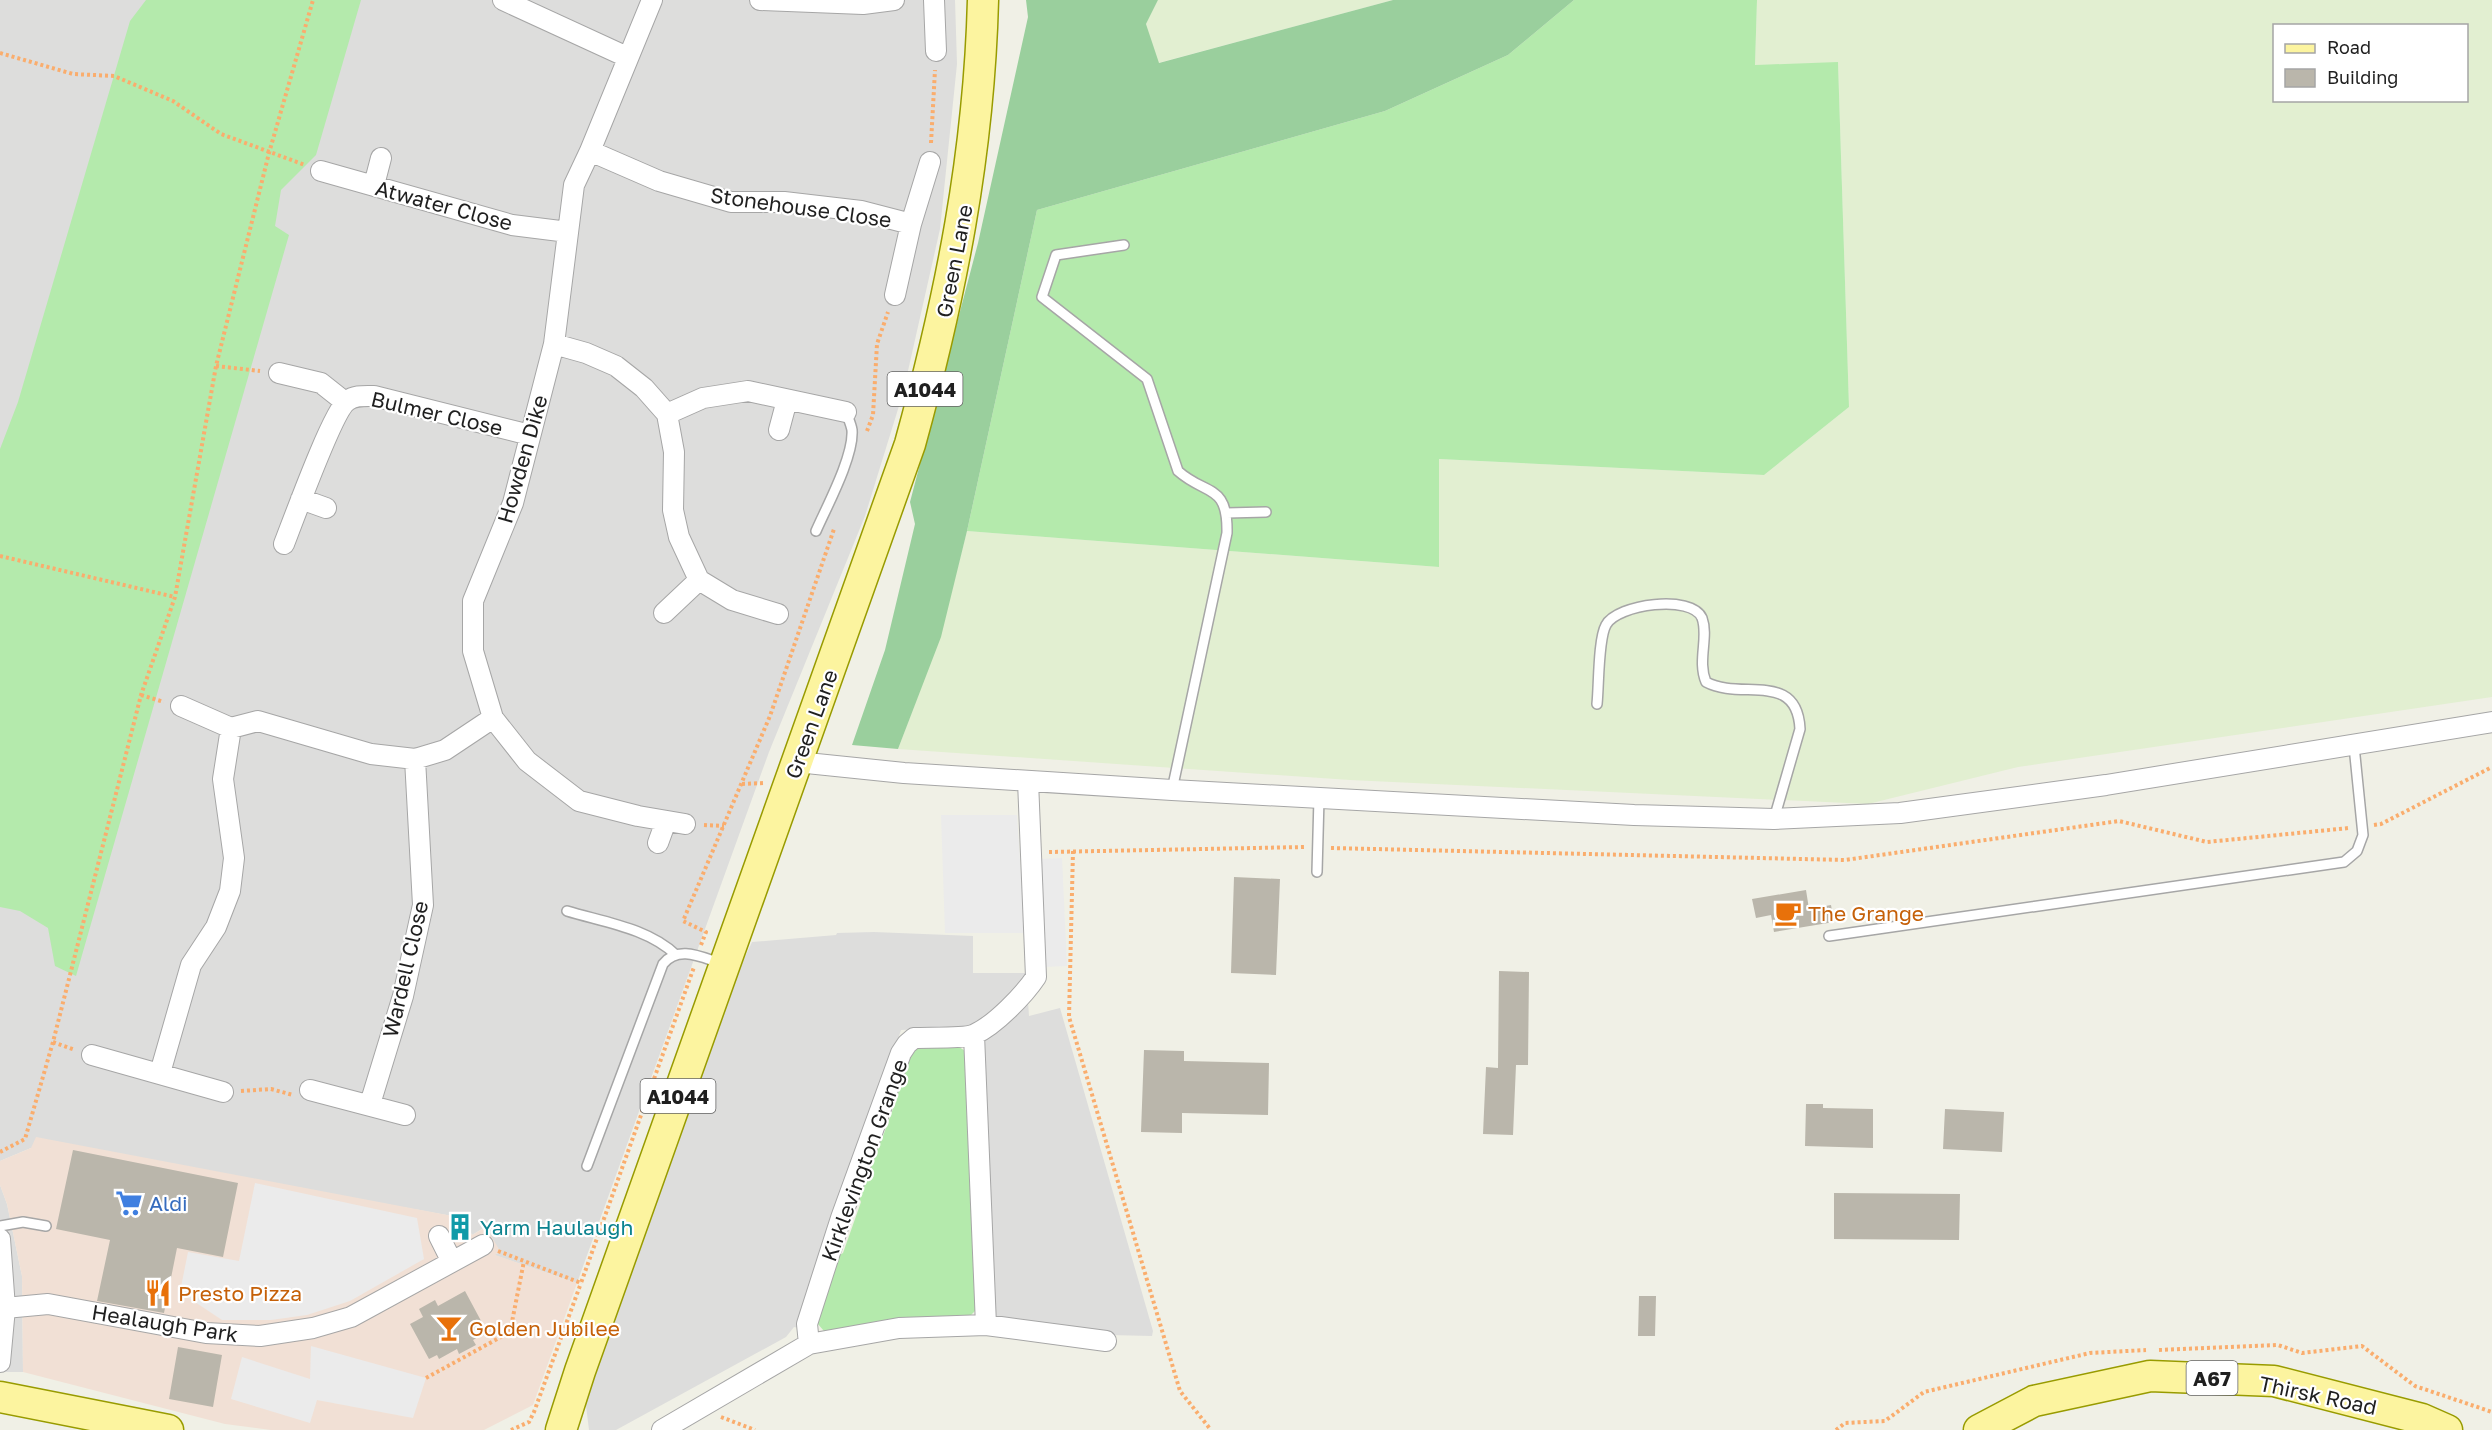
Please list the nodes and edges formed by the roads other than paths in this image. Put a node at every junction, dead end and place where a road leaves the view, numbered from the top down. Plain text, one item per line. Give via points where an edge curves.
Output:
1 (503, 0) edge
2 (652, 0) edge
3 (760, 0) edge
4 (894, 0) edge
5 (934, 0) edge
6 (983, 0) edge
7 (936, 51) road end
8 (627, 57) junction
9 (590, 151) junction
10 (381, 158) dead end
11 (930, 162) road end
12 (321, 171) road end
13 (374, 185) junction
14 (911, 224) junction
15 (568, 232) junction
16 (1124, 245) dead end
17 (895, 294) road end
18 (554, 344) junction
19 (279, 373) road end
20 (787, 400) junction
21 (345, 402) junction
22 (846, 412) joint
23 (667, 414) junction
24 (779, 430) dead end
25 (530, 435) junction
26 (301, 499) junction
27 (326, 508) dead end
28 (1266, 512) dead end
29 (1227, 513) junction
30 (816, 531) dead end
31 (284, 544) dead end
32 (699, 580) junction
33 (664, 612) dead end
34 (778, 614) dead end
35 (1597, 704) dead end
36 (181, 706) dead end
37 (493, 718) junction
38 (2492, 722) edge
39 (231, 728) junction
40 (2354, 746) junction
41 (416, 759) junction
42 (797, 762) junction
43 (1028, 781) junction
44 (1172, 790) junction
45 (1319, 798) junction
46 (1774, 819) junction
47 (658, 843) dead end
48 (1317, 872) dead end
49 (567, 911) dead end
50 (1829, 936) dead end
51 (676, 955) junction
52 (711, 961) junction
53 (974, 1035) junction
54 (92, 1055) dead end
55 (160, 1073) junction
56 (310, 1090) road end
57 (223, 1092) road end
58 (370, 1104) junction
59 (405, 1115) dead end
60 (587, 1166) dead end
61 (0, 1226) edge
62 (46, 1227) dead end
63 (439, 1236) dead end
64 (0, 1239) edge
65 (483, 1245) road end
66 (452, 1262) junction
67 (5, 1308) junction
68 (986, 1325) junction
69 (1106, 1341) dead end
70 (809, 1344) junction
71 (0, 1362) edge
72 (0, 1397) edge
73 (168, 1430) edge
74 (561, 1430) edge
75 (662, 1430) edge
76 (1979, 1430) edge
77 (2447, 1430) edge

1 - 8 street
2 - 8 street, Howden Dike
3 - 4 street via 862,4
5 - 7 street
6 - 42 main road, Green Lane / A1044 via 973,149 960,238 937,345 910,444
8 - 9 street, Howden Dike
9 - 14 street, Stonehouse Close via 659,181 731,202 784,202 861,211
9 - 15 street, Howden Dike via 574,185
10 - 13 street
11 - 14 street, Stonehouse Close
12 - 13 street, Atwater Close
13 - 15 street, Atwater Close via 512,225
14 - 17 street, Stonehouse Close
15 - 18 street, Howden Dike
16 - 29 lane via 1056,255 1042,297 1147,379 1178,471 1210,489
18 - 23 street via 616,366 644,388
18 - 25 street, Howden Dike
19 - 21 street, Bulmer Close via 321,383
20 - 22 street
20 - 23 street via 748,392 703,398
20 - 24 street
21 - 25 street, Bulmer Close via 356,396 374,396
21 - 26 street, Bulmer Close
22 - 30 lane via 852,428 851,441 836,488
23 - 32 street via 674,453 673,510 679,537
25 - 37 street, Howden Dike via 513,503 473,601 473,651
26 - 27 street
26 - 31 street, Bulmer Close
28 - 29 lane
29 - 44 lane via 1227,533
32 - 33 street
32 - 34 street via 732,600
35 - 46 lane via 1605,626 1615,614 1635,606 1662,605 1697,611 1702,619 1701,671 1706,682 1718,689 1758,689 1779,694 1793,702 1800,714 1798,737
36 - 39 street
37 - 41 street via 445,750
37 - 47 street, Howden Dike via 527,761 579,801 676,823
38 - 40 street
39 - 41 street via 258,721 370,754
39 - 55 street via 224,778 234,858 230,891 216,927 191,965
40 - 46 street via 1900,813
40 - 50 lane via 2363,836 2357,851 2344,862
41 - 58 street, Wardell Close via 423,905 403,996
42 - 43 street
42 - 52 main road, Green Lane / A1044
43 - 44 street
43 - 53 street via 1036,977 1013,1005
44 - 45 street
45 - 46 street
45 - 48 lane
49 - 51 lane via 642,933
51 - 52 lane via 690,954
51 - 60 lane via 659,972
52 - 74 main road, Green Lane / A1044
53 - 68 street
53 - 70 street, Kirklevington Grange via 914,1038 901,1053 807,1324
54 - 55 street
55 - 57 street
56 - 58 street
58 - 59 street
61 - 62 lane via 23,1222
63 - 66 street
64 - 67 street
65 - 66 street, Healaugh Park
66 - 67 street, Healaugh Park via 351,1317 313,1328 260,1336 206,1333 48,1304
67 - 71 street
68 - 69 street
68 - 70 street via 899,1328
70 - 75 street
72 - 73 main road
76 - 77 main road, Thirsk Road / A67 via 2034,1401 2150,1376 2274,1381 2422,1419

